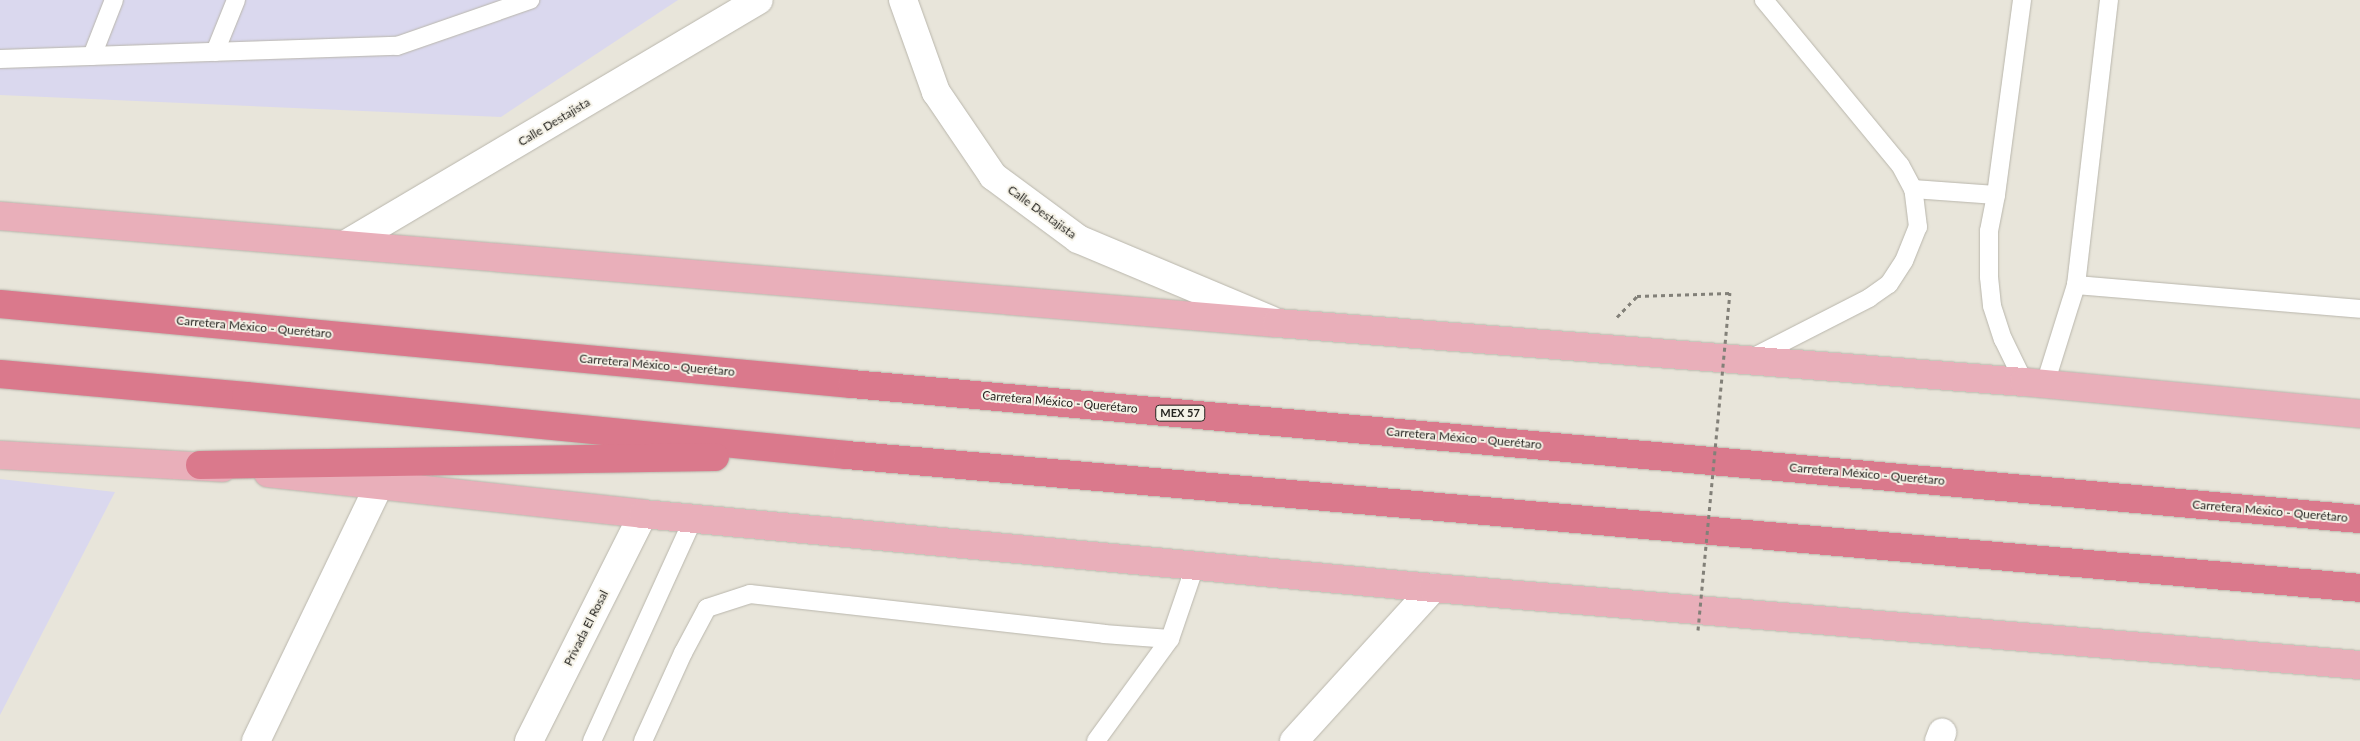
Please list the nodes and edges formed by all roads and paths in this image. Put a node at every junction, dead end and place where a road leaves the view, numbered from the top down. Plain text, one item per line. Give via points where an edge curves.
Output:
1 (114, 0) edge
2 (236, 0) edge
3 (530, 0) edge
4 (759, 0) edge
5 (904, 0) edge
6 (1764, 0) edge
7 (2022, 0) edge
8 (2109, 0) edge
9 (215, 52) junction
10 (92, 56) junction
11 (0, 60) edge
12 (1913, 189) junction
13 (1996, 195) junction
14 (0, 216) edge
15 (348, 244) junction
16 (2076, 285) junction
17 (1637, 296) dead end
18 (0, 304) edge
19 (2360, 308) edge
20 (1277, 323) junction
21 (1747, 360) junction
22 (0, 374) edge
23 (2035, 383) junction
24 (2360, 414) edge
25 (847, 455) junction
26 (2, 460) edge
27 (200, 465) junction
28 (379, 485) junction
29 (643, 514) junction
30 (2360, 518) edge
31 (693, 519) junction
32 (1195, 566) junction
33 (1433, 588) junction
34 (2360, 588) edge
35 (1698, 630) dead end
36 (1170, 639) junction
37 (2360, 665) edge
38 (256, 741) edge
39 (529, 741) edge
40 (592, 741) edge
41 (643, 741) edge
42 (1096, 741) edge
43 (1294, 741) edge

1 - 10 lane
2 - 9 lane
3 - 9 lane via 398,46
4 - 15 main road, Calle Destajista
5 - 20 main road, Calle Destajista via 936,92 993,176 1078,239
6 - 12 lane via 1900,165
7 - 13 lane
8 - 16 lane
9 - 10 lane
10 - 11 lane
12 - 13 lane
12 - 21 lane via 1918,227 1904,261 1889,284 1869,298
13 - 23 lane via 1990,231 1992,306 2003,339
14 - 15 main road
15 - 20 main road
16 - 19 lane
16 - 23 lane
17 - 35 path, bridge via 1730,293
18 - 30 highway, Carretera México - Querétaro / MEX 57 via 852,384
20 - 21 main road
21 - 23 main road
22 - 25 highway
23 - 24 main road
25 - 27 highway
25 - 34 highway
26 - 27 main road
27 - 28 main road
28 - 29 main road
28 - 38 main road
29 - 31 main road
29 - 39 main road, Privada El Rosal
31 - 32 main road
31 - 40 lane
32 - 33 main road
32 - 36 lane
33 - 37 main road
33 - 43 main road
36 - 41 lane via 750,594 707,608
36 - 42 lane

